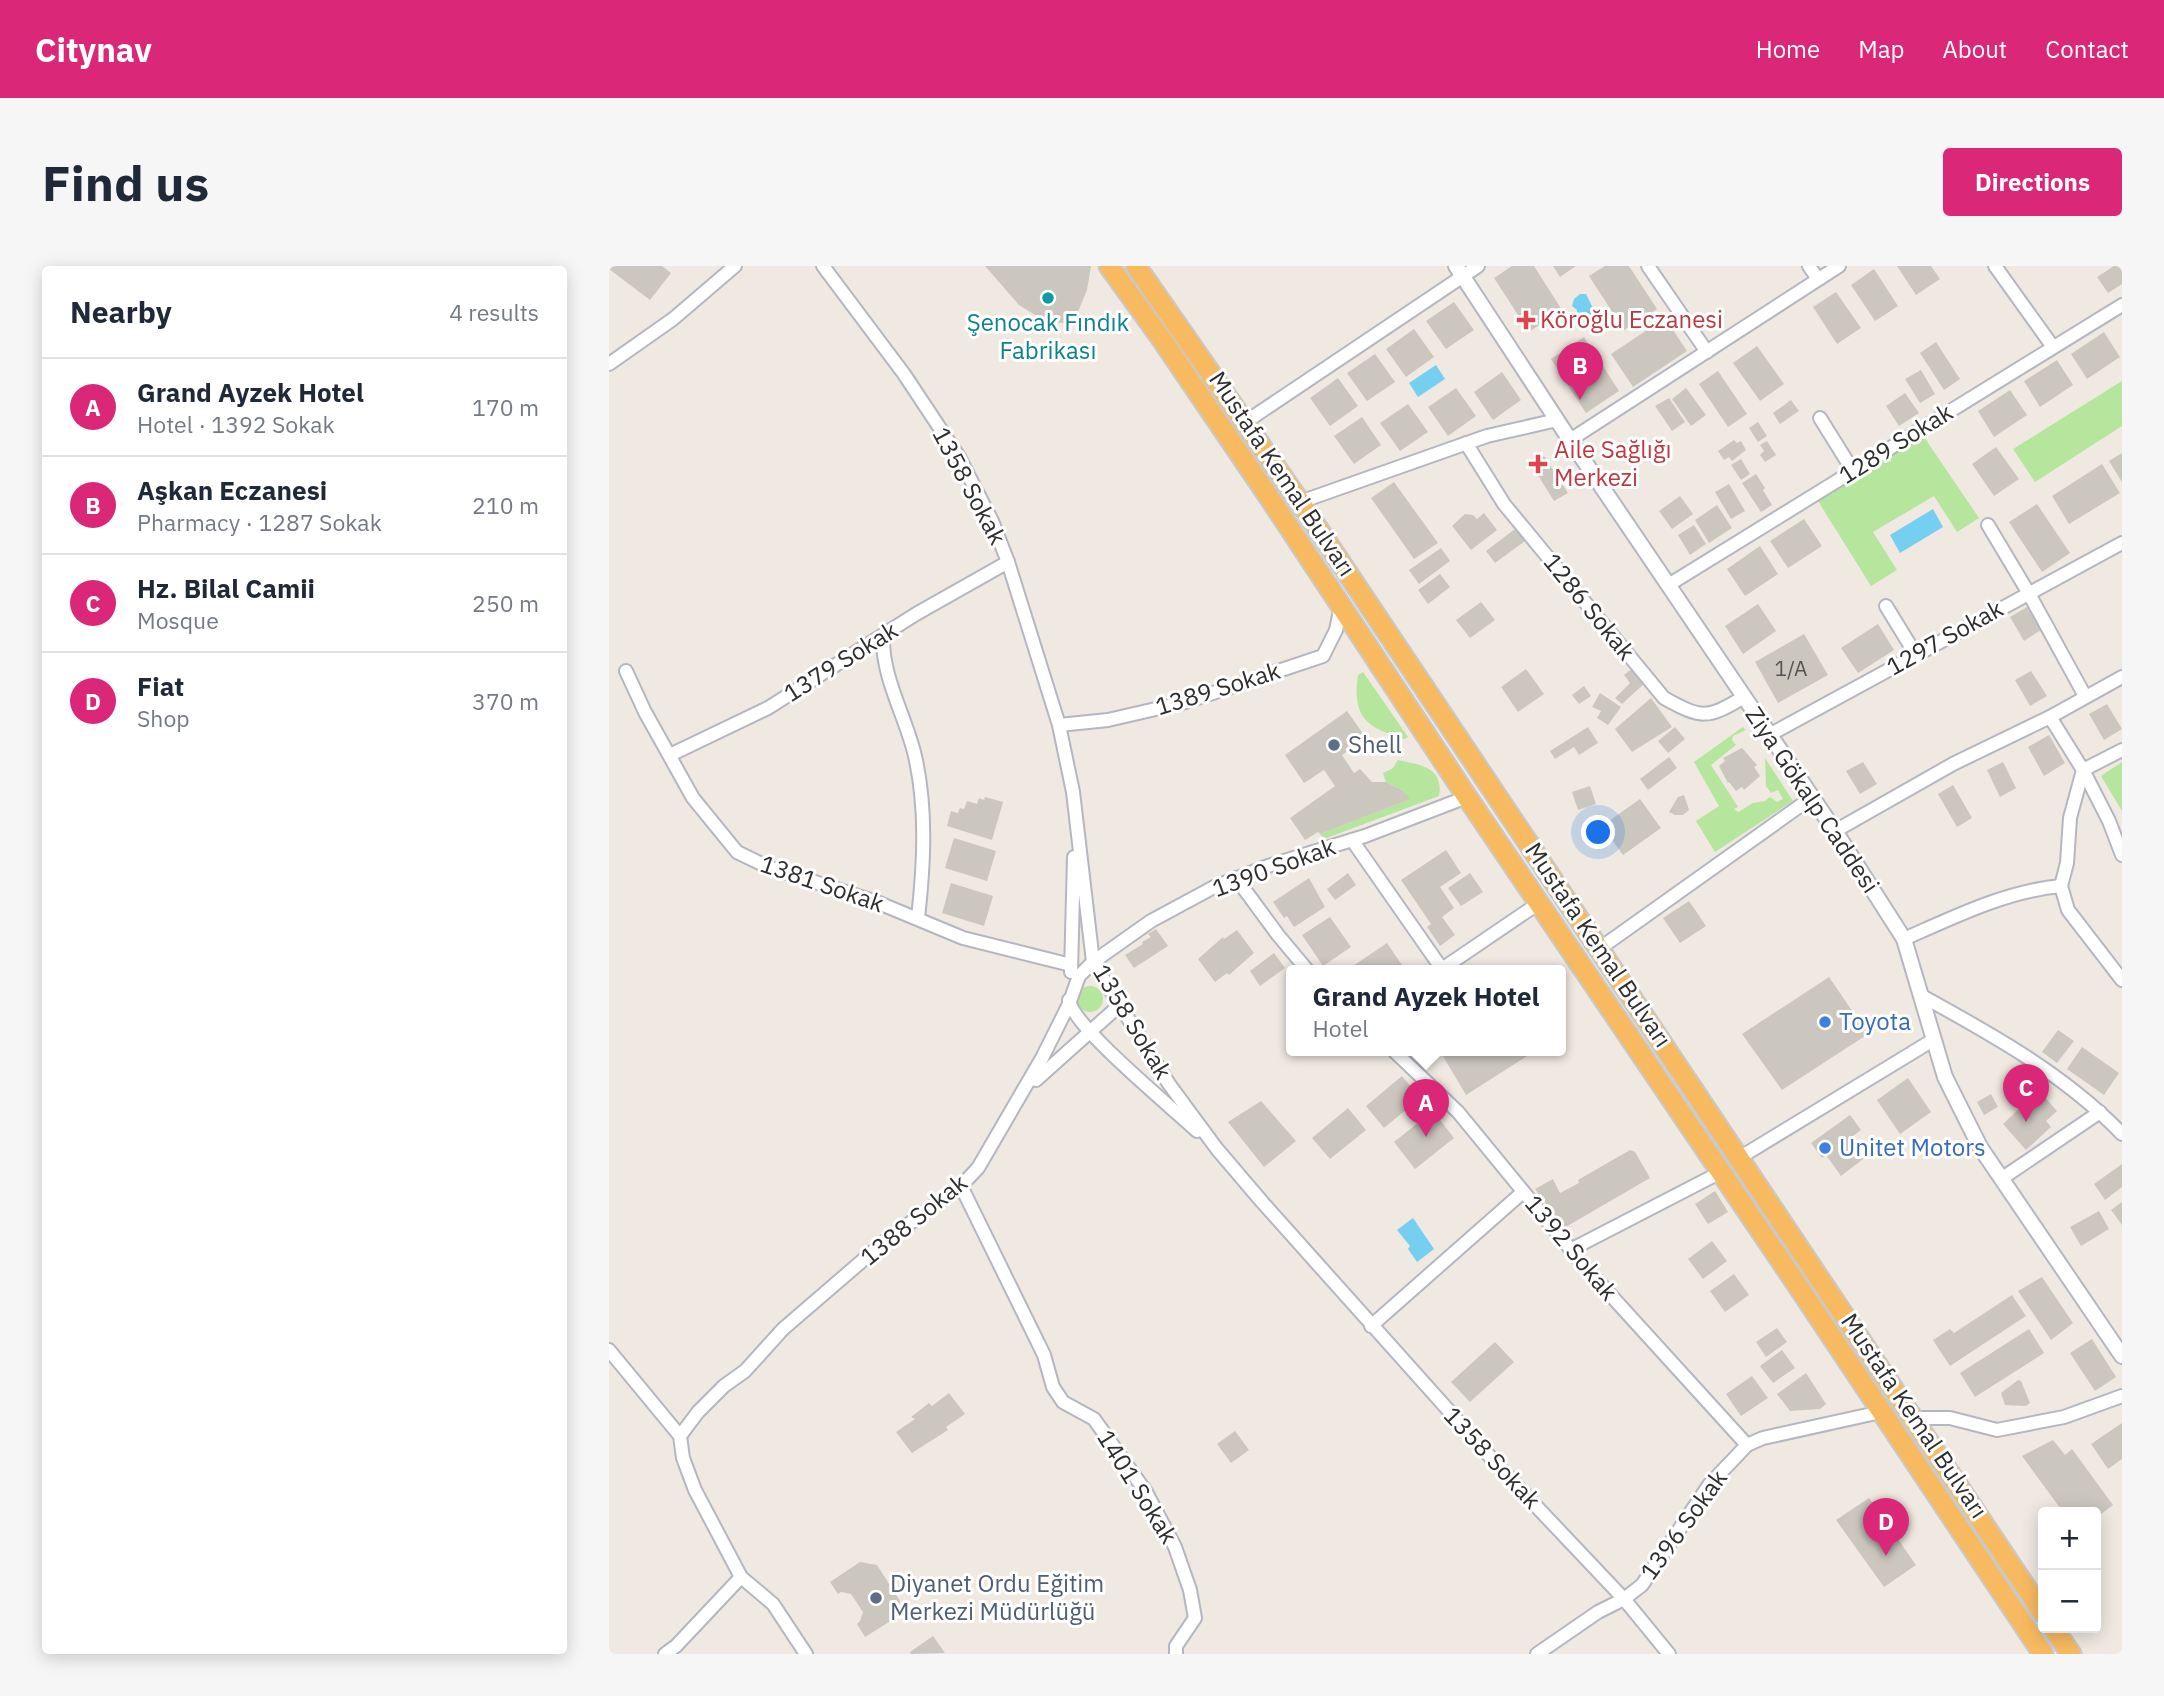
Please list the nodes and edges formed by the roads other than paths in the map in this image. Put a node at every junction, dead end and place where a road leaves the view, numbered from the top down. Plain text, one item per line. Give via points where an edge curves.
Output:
1 (735, 266) edge
2 (823, 266) edge
3 (1109, 266) edge
4 (1136, 266) edge
5 (1478, 266) edge
6 (1648, 266) edge
7 (1809, 266) edge
8 (1839, 266) edge
9 (1995, 266) edge
10 (1459, 271) edge
11 (1818, 279) junction
12 (2122, 305) edge
13 (2053, 348) junction
14 (1707, 352) junction
15 (609, 364) edge
16 (1820, 418) dead end
17 (1557, 420) junction
18 (1244, 423) junction
19 (1570, 440) junction
20 (1466, 443) junction
21 (1853, 471) junction
22 (1300, 502) junction
23 (1988, 525) dead end
24 (2122, 542) edge
25 (1009, 562) junction
26 (1670, 584) junction
27 (2028, 592) junction
28 (1886, 606) dead end
29 (1341, 607) junction
30 (883, 637) junction
31 (1916, 655) junction
32 (626, 671) dead end
33 (2122, 677) edge
34 (2085, 696) junction
35 (1744, 697) junction
36 (2050, 717) junction
37 (1059, 725) junction
38 (1769, 735) junction
39 (2122, 750) edge
40 (670, 755) junction
41 (2083, 770) junction
42 (1467, 797) junction
43 (1811, 798) junction
44 (1075, 822) junction
45 (1835, 831) junction
46 (1352, 840) junction
47 (2122, 855) edge
48 (1236, 878) junction
49 (2061, 886) junction
50 (1539, 903) junction
51 (918, 918) junction
52 (1904, 939) junction
53 (1599, 949) junction
54 (1093, 962) junction
55 (1071, 965) junction
56 (1303, 965) edge
57 (1437, 965) edge
58 (1447, 965) edge
59 (2122, 980) edge
60 (1921, 996) junction
61 (1069, 1004) junction
62 (1121, 1004) junction
63 (1090, 1031) junction
64 (1933, 1040) junction
65 (1399, 1056) edge
66 (1023, 1092) junction
67 (2100, 1112) junction
68 (2122, 1134) edge
69 (1217, 1149) junction
70 (1739, 1158) junction
71 (1721, 1172) junction
72 (2001, 1179) junction
73 (961, 1186) junction
74 (1523, 1192) junction
75 (1571, 1249) junction
76 (1371, 1326) junction
77 (609, 1350) edge
78 (2122, 1356) edge
79 (2122, 1396) edge
80 (1881, 1412) junction
81 (1913, 1418) junction
82 (681, 1436) junction
83 (1747, 1445) junction
84 (741, 1577) junction
85 (1624, 1599) junction
86 (2038, 1606) edge
87 (2056, 1633) edge
88 (665, 1654) edge
89 (806, 1654) edge
90 (1176, 1654) edge
91 (1537, 1654) edge
92 (1669, 1654) edge
93 (2043, 1654) edge
94 (2071, 1654) edge

1 - 15 street via 673,320
2 - 25 street, 1358 Sokak via 959,457
3 - 29 highway, Mustafa Kemal Bulvarı
4 - 18 highway, Mustafa Kemal Bulvarı
5 - 10 street
6 - 14 street
7 - 11 street
8 - 11 street
9 - 13 street
10 - 17 street, Ziya Gökalp Caddesi
10 - 18 street
11 - 14 street
12 - 13 street, 1289 Sokak
13 - 21 street, 1289 Sokak
14 - 19 street
16 - 21 street
17 - 19 street, Ziya Gökalp Caddesi
17 - 20 street
18 - 22 highway, Mustafa Kemal Bulvarı
19 - 26 street, Ziya Gökalp Caddesi
20 - 22 street
20 - 35 street, 1286 Sokak via 1504,504 1664,698 1705,715
21 - 26 street, 1289 Sokak
22 - 53 highway, Mustafa Kemal Bulvarı
23 - 27 street
24 - 27 street, 1297 Sokak
25 - 30 street, 1379 Sokak
25 - 37 street, 1358 Sokak
26 - 35 street, Ziya Gökalp Caddesi
27 - 31 street, 1297 Sokak
27 - 34 street
28 - 31 street
29 - 37 street, 1389 Sokak via 1323,656 1187,702 1108,720
29 - 42 highway, Mustafa Kemal Bulvarı
30 - 40 street, 1379 Sokak via 768,708
30 - 51 street via 889,676 915,755 925,819
31 - 38 street, 1297 Sokak
32 - 40 street, 1381 Sokak
33 - 34 street
34 - 36 street
35 - 38 street, Ziya Gökalp Caddesi
36 - 41 street
36 - 45 street via 1952,764
37 - 44 street, 1358 Sokak
38 - 43 street, Ziya Gökalp Caddesi
39 - 41 street
40 - 51 street, 1381 Sokak via 693,798 737,852
41 - 47 street
41 - 49 street via 2070,818
42 - 46 street, 1390 Sokak
42 - 50 highway, Mustafa Kemal Bulvarı
43 - 45 street, Ziya Gökalp Caddesi
43 - 53 street
44 - 54 street, 1358 Sokak
44 - 55 street
45 - 52 street, Ziya Gökalp Caddesi
46 - 48 street, 1390 Sokak
46 - 57 street
48 - 54 street, 1390 Sokak via 1151,921
48 - 56 street
49 - 52 street via 2037,888
49 - 59 street via 2068,911
50 - 58 street
50 - 71 highway, Mustafa Kemal Bulvarı
51 - 55 street, 1381 Sokak via 963,938
52 - 60 street, Ziya Gökalp Caddesi
53 - 70 highway, Mustafa Kemal Bulvarı
54 - 61 street, 1388 Sokak via 1079,976
54 - 62 street, 1358 Sokak
55 - 61 street
60 - 64 street, Ziya Gökalp Caddesi
60 - 67 street via 2011,1045
61 - 63 street
61 - 66 street, 1388 Sokak
62 - 63 street
62 - 69 street, 1358 Sokak via 1169,1084
63 - 66 street
63 - 69 street
64 - 70 street
64 - 72 street, Ziya Gökalp Caddesi via 1945,1077
65 - 74 street, 1392 Sokak via 1458,1112
66 - 73 street, 1388 Sokak via 978,1168
67 - 68 street
67 - 72 street
69 - 76 street, 1358 Sokak
70 - 81 highway, Mustafa Kemal Bulvarı
71 - 75 street
71 - 80 highway, Mustafa Kemal Bulvarı
72 - 78 street, Ziya Gökalp Caddesi
73 - 82 street, 1388 Sokak via 884,1242 783,1329 745,1371 698,1412
73 - 90 street, 1401 Sokak via 1044,1354 1053,1387 1063,1402 1094,1419 1115,1446 1175,1547 1195,1618
74 - 75 street, 1392 Sokak
74 - 76 street
75 - 83 street, 1392 Sokak
76 - 85 street, 1358 Sokak
77 - 82 street
79 - 81 street via 2064,1417 1997,1430 1949,1418
80 - 83 street, 1396 Sokak
80 - 93 highway, Mustafa Kemal Bulvarı
81 - 86 highway, Mustafa Kemal Bulvarı
82 - 84 street via 683,1458 695,1490
83 - 85 street, 1396 Sokak via 1709,1485 1642,1586
84 - 88 street
84 - 89 street via 773,1604
85 - 91 street, 1396 Sokak
85 - 92 street, 1358 Sokak
87 - 94 highway

